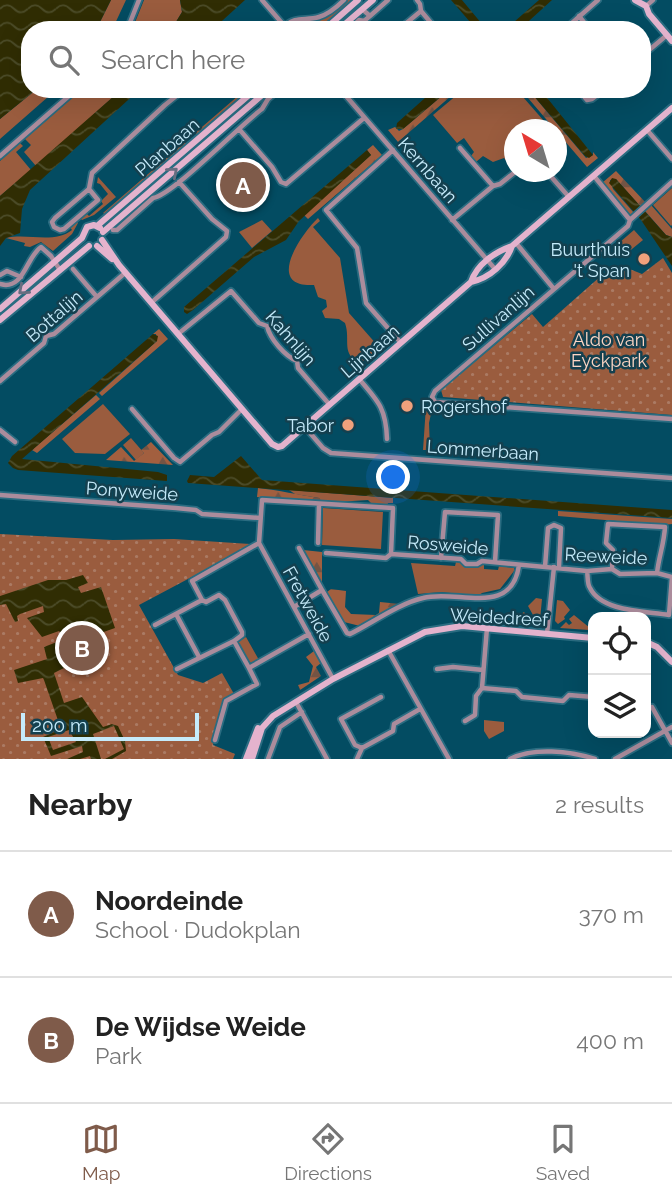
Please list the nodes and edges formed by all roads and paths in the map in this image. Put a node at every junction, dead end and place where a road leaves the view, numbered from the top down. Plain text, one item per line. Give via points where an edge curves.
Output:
1 (139, 0) edge
2 (262, 0) edge
3 (344, 0) edge
4 (358, 0) edge
5 (373, 0) edge
6 (388, 0) edge
7 (416, 0) edge
8 (598, 0) edge
9 (635, 0) edge
10 (653, 0) edge
11 (646, 6) junction
12 (362, 9) junction
13 (421, 11) junction
14 (370, 16) junction
15 (579, 16) junction
16 (131, 21) edge
17 (281, 21) edge
18 (290, 21) edge
19 (334, 21) edge
20 (348, 21) edge
21 (358, 21) edge
22 (409, 21) edge
23 (429, 21) edge
24 (574, 21) edge
25 (583, 21) edge
26 (667, 35) junction
27 (672, 41) edge
28 (651, 49) edge
29 (67, 98) edge
30 (175, 98) edge
31 (246, 98) edge
32 (258, 98) edge
33 (269, 98) edge
34 (347, 98) edge
35 (255, 101) junction
36 (672, 108) edge
37 (262, 109) junction
38 (364, 118) junction
39 (239, 129) junction
40 (647, 130) junction
41 (391, 148) junction
42 (460, 148) dead end
43 (0, 156) edge
44 (672, 159) edge
45 (594, 176) junction
46 (179, 181) junction
47 (504, 181) edge
48 (556, 182) edge
49 (672, 182) edge
50 (493, 186) junction
51 (157, 187) junction
52 (89, 189) junction
53 (163, 194) junction
54 (569, 197) junction
55 (452, 220) junction
56 (630, 220) junction
57 (97, 226) junction
58 (113, 230) dead end
59 (82, 238) junction
60 (98, 241) junction
61 (514, 245) junction
62 (487, 260) junction
63 (55, 262) junction
64 (73, 269) dead end
65 (495, 269) junction
66 (61, 270) junction
67 (125, 273) junction
68 (0, 275) edge
69 (20, 277) junction
70 (471, 282) junction
71 (0, 284) edge
72 (554, 289) junction
73 (97, 297) junction
74 (151, 303) junction
75 (0, 309) edge
76 (0, 320) edge
77 (178, 334) junction
78 (401, 343) junction
79 (359, 379) junction
80 (0, 381) edge
81 (329, 404) junction
82 (132, 409) dead end
83 (242, 409) junction
84 (672, 419) edge
85 (304, 426) junction
86 (0, 430) edge
87 (387, 439) dead end
88 (15, 442) dead end
89 (672, 478) edge
90 (0, 495) edge
91 (319, 504) junction
92 (260, 518) junction
93 (259, 543) junction
94 (318, 543) dead end
95 (299, 548) dead end
96 (326, 553) dead end
97 (391, 554) junction
98 (441, 558) junction
99 (495, 562) junction
100 (519, 565) junction
101 (545, 567) junction
102 (556, 567) junction
103 (612, 569) junction
104 (587, 570) junction
105 (657, 573) junction
106 (672, 577) edge
107 (322, 590) junction
108 (202, 600) junction
109 (294, 607) junction
110 (176, 614) junction
111 (155, 625) dead end
112 (487, 628) junction
113 (309, 634) junction
114 (547, 634) junction
115 (588, 638) edge
116 (234, 641) junction
117 (651, 645) edge
118 (388, 649) junction
119 (199, 657) junction
120 (672, 662) edge
121 (249, 668) junction
122 (177, 669) dead end
123 (437, 669) dead end
124 (483, 670) junction
125 (333, 679) junction
126 (482, 688) junction
127 (381, 697) dead end
128 (588, 697) edge
129 (296, 701) junction
130 (652, 707) dead end
131 (420, 709) junction
132 (302, 712) junction
133 (465, 721) dead end
134 (672, 727) edge
135 (664, 730) junction
136 (215, 740) dead end
137 (672, 743) edge
138 (361, 750) junction
139 (246, 759) edge
140 (252, 759) edge
141 (268, 759) edge
142 (327, 759) edge
143 (357, 759) edge
144 (363, 759) edge
145 (449, 759) edge
146 (510, 759) edge
147 (595, 759) edge
148 (615, 759) edge

1 - 16 street
2 - 17 street
3 - 18 street via 321,17
4 - 19 street
5 - 12 street
6 - 14 street
7 - 13 street
8 - 15 street
9 - 11 street
10 - 11 street
11 - 26 street
12 - 14 street
12 - 20 street
13 - 22 street
13 - 23 street
14 - 21 street
15 - 24 street
15 - 25 street
26 - 27 street
26 - 28 street
29 - 43 street
30 - 52 street via 92,173
31 - 57 street, Planbaan
32 - 35 street, Planbaan
33 - 37 street, Planbaan
34 - 38 street, Kernbaan
35 - 37 street
51 -> 35 street, Planbaan
36 - 40 street, Lijnbaan
37 - 39 street, Planbaan
38 - 39 street via 286,184
38 - 41 street, Kernbaan
39 - 46 street, Planbaan
40 - 44 street
40 - 45 street, Lijnbaan
41 - 55 street, Kernbaan
41 - 78 street via 326,210 357,248 366,303
42 - 50 street
45 - 54 street, Lijnbaan
45 - 56 street
46 - 53 street, Planbaan
46 - 74 street via 227,231 226,236
47 - 50 street
48 - 54 street
49 - 56 street, Sullivanlijn
50 - 55 street
51 - 53 street
51 - 60 street, Planbaan
52 - 52 street via 98,200 64,229 54,227 55,218
53 - 58 street, Planbaan
54 - 61 street, Lijnbaan
55 - 62 street, Kernbaan
56 - 72 street, Sullivanlijn
57 - 59 street, Planbaan via 85,229
57 - 60 street
59 - 60 street
59 - 63 street
60 - 66 street, Planbaan
60 - 67 street, Lijnbaan
61 - 62 street, Lijnbaan
61 - 65 street, Lijnbaan
61 - 72 street
62 - 65 street, Kernbaan
62 - 70 street, Lijnbaan
63 - 66 street
63 - 69 street via 41,247
63 -> 75 street
64 - 73 street
65 - 70 street, Lijnbaan
66 - 76 street, Planbaan
67 - 73 street, Bottalijn
67 - 74 street, Lijnbaan
68 - 69 street via 6,271
69 - 71 street via 13,284
70 - 78 street, Lijnbaan
72 - 84 street, Sullivanlijn via 435,391 435,402
73 - 80 street, Bottalijn via 46,336 44,343
74 - 77 street, Lijnbaan
77 - 81 street, Kahnlijn via 231,291 267,326 268,333 297,361
77 - 83 street, Lijnbaan
78 - 79 street, Lijnbaan
79 - 81 street, Lijnbaan
79 - 87 street via 383,410
81 - 85 street, Lijnbaan
82 - 83 street via 180,461
83 - 85 street, Lijnbaan via 278,442 288,440
85 - 89 street, Lommerbaan via 331,453
86 - 88 street
90 - 92 street, Ponyweide
91 - 92 street, Rosweide via 262,500
91 - 94 street
91 - 97 street, Rosweide via 393,508
92 - 93 street
93 - 108 street via 192,581
93 - 109 street, Fretweide
95 - 107 street
96 - 97 street via 386,558
97 - 98 street, Rosweide
98 - 99 street, Rosweide via 477,565
98 - 99 street via 445,512 498,515
99 - 100 street, Rosweide
100 - 101 street, Rosweide
100 - 107 street via 516,578 500,595 424,597 350,634
101 - 102 street, Rosweide
101 - 102 street via 548,528 554,525 561,528
102 - 104 street, Reeweide
102 - 114 street
103 - 104 street, Reeweide
103 - 105 street, Reeweide via 620,574
103 - 105 street via 613,550 606,542 608,524 665,527
104 - 106 street via 589,587 601,601 669,615
105 - 106 street, Reeweide
107 - 109 street
108 - 110 street
108 - 116 street via 219,595 225,600 242,632
109 - 113 street, Fretweide
110 - 111 street
110 - 119 street
112 - 114 street, Weidedreef
112 - 118 street, Weidedreef via 435,629
112 - 124 street
113 - 121 street
113 - 125 street, Fretweide
114 - 115 street, Weidedreef
116 - 119 street
116 - 121 street
117 - 120 street
118 - 125 street, Weidedreef
118 - 131 street
119 - 122 street
121 - 136 street via 257,684 226,701
123 - 124 street
124 - 126 street
125 - 129 street, Weidedreef
126 - 128 street via 563,701 569,695
126 - 133 street via 476,696 475,715
127 - 138 street via 341,719
129 - 132 street
129 - 139 street, Weidedreef via 265,719
129 - 140 street, Weidedreef via 266,723
130 - 135 street
131 - 138 street
131 - 145 street
132 - 141 street via 280,727
132 - 142 street
134 - 135 street
135 - 137 street
135 - 148 street
138 - 143 street
138 - 144 street
146 - 147 street via 539,752

